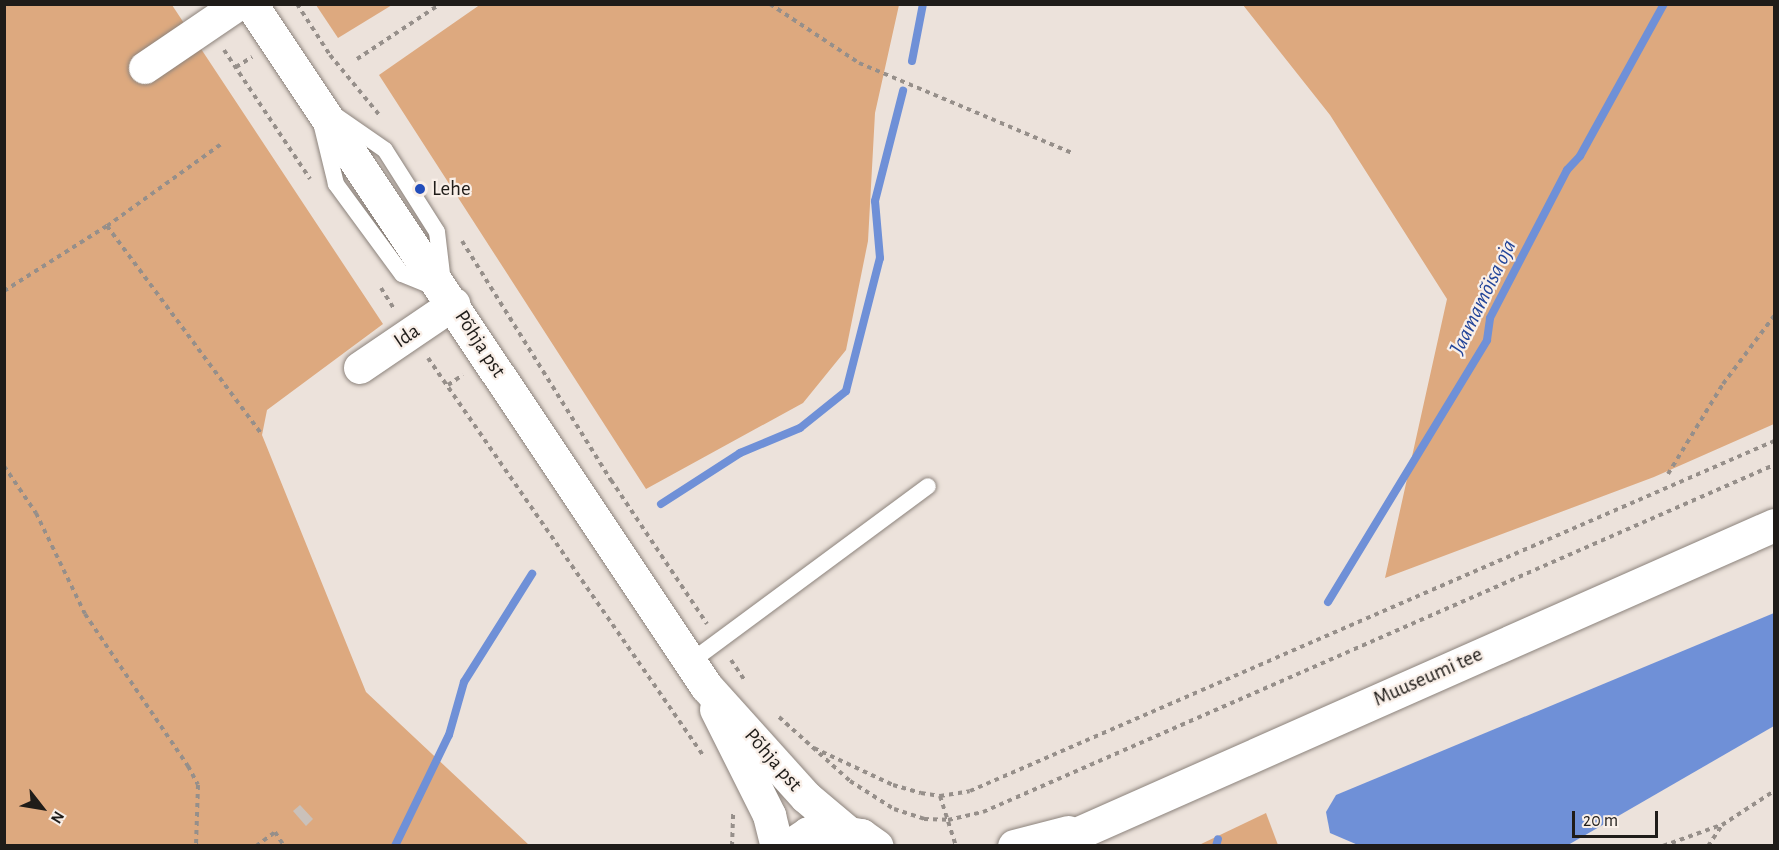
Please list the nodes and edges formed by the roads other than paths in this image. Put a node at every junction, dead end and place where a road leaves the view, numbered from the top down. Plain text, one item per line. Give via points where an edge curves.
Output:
1 (239, 4) edge
2 (251, 4) edge
3 (145, 68) dead end
4 (449, 298) junction
5 (360, 368) dead end
6 (928, 486) dead end
7 (1774, 525) edge
8 (698, 674) junction
9 (1082, 829) junction
10 (845, 830) junction
11 (777, 846) edge
12 (789, 846) edge
13 (877, 846) edge
14 (1014, 846) edge
15 (1049, 846) edge

1 - 3 street
2 - 4 street, Põhja pst
4 - 5 street, Ida via 411,333
4 - 8 street, Põhja pst
6 - 8 lane via 718,641
7 - 9 street, Muuseumi tee
8 - 10 street, Põhja pst via 806,797
8 - 11 street, Põhja pst via 769,815
9 - 14 street, Muuseumi tee
9 - 15 street, Muuseumi tee
10 - 12 street via 808,833
10 - 13 street

